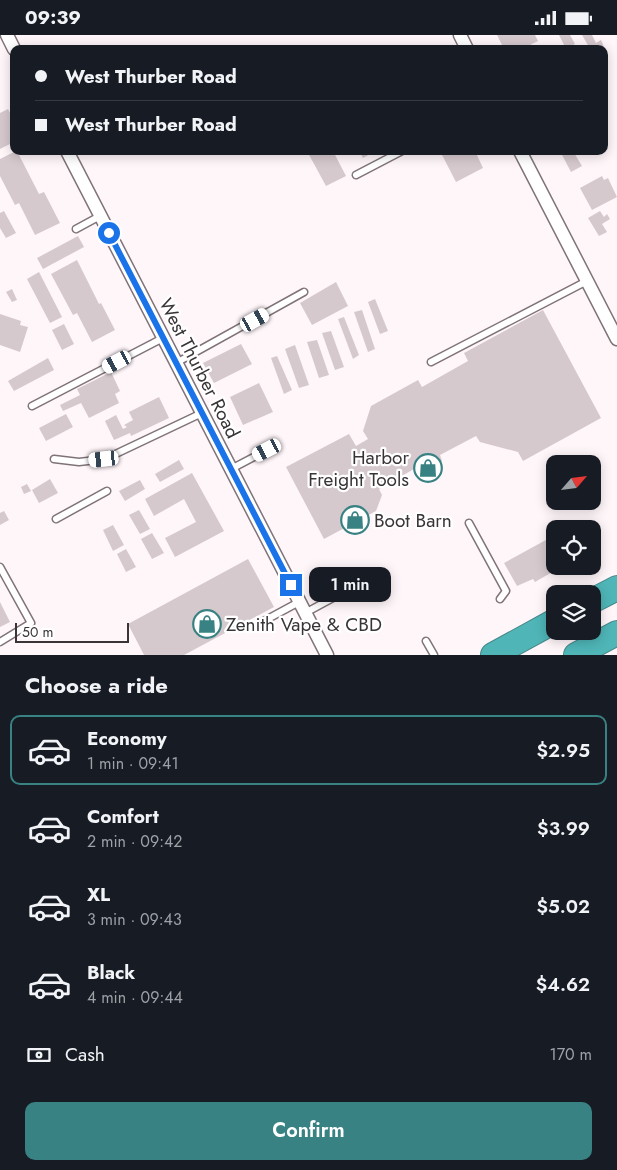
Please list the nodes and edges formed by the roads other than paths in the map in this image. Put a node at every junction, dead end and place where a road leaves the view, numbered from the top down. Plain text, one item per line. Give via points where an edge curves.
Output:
1 (69, 155) edge
2 (394, 155) edge
3 (522, 155) edge
4 (356, 175) dead end
5 (100, 216) junction
6 (76, 229) dead end
7 (587, 281) junction
8 (304, 292) dead end
9 (163, 337) junction
10 (617, 339) edge
11 (176, 363) junction
12 (432, 363) dead end
13 (32, 406) dead end
14 (202, 413) junction
15 (267, 450) dead end
16 (54, 459) dead end
17 (231, 469) junction
18 (106, 491) dead end
19 (56, 519) dead end
20 (470, 523) dead end
21 (0, 567) edge
22 (617, 588) edge
23 (342, 593) dead end
24 (601, 596) edge
25 (500, 599) dead end
26 (302, 607) junction
27 (262, 622) dead end
28 (546, 626) edge
29 (617, 633) edge
30 (426, 641) dead end
31 (0, 642) edge
32 (327, 655) edge
33 (434, 655) edge
34 (493, 655) edge
35 (576, 655) edge

1 - 5 street, West Thurber Road
2 - 4 lane
3 - 7 street
5 - 6 lane
5 - 9 street, West Thurber Road
7 - 10 street
7 - 12 lane
8 - 11 lane
9 - 11 street, West Thurber Road
9 - 13 lane
11 - 14 street, West Thurber Road
14 - 16 lane via 104,459 79,462
14 - 17 street, West Thurber Road
15 - 17 lane
17 - 26 street, West Thurber Road
18 - 19 lane
20 - 25 lane via 506,591
21 - 31 lane via 31,623
22 - 24 highway
23 - 26 lane
26 - 27 lane
26 - 32 street, West Thurber Road
28 - 34 highway
29 - 35 highway
30 - 33 lane

